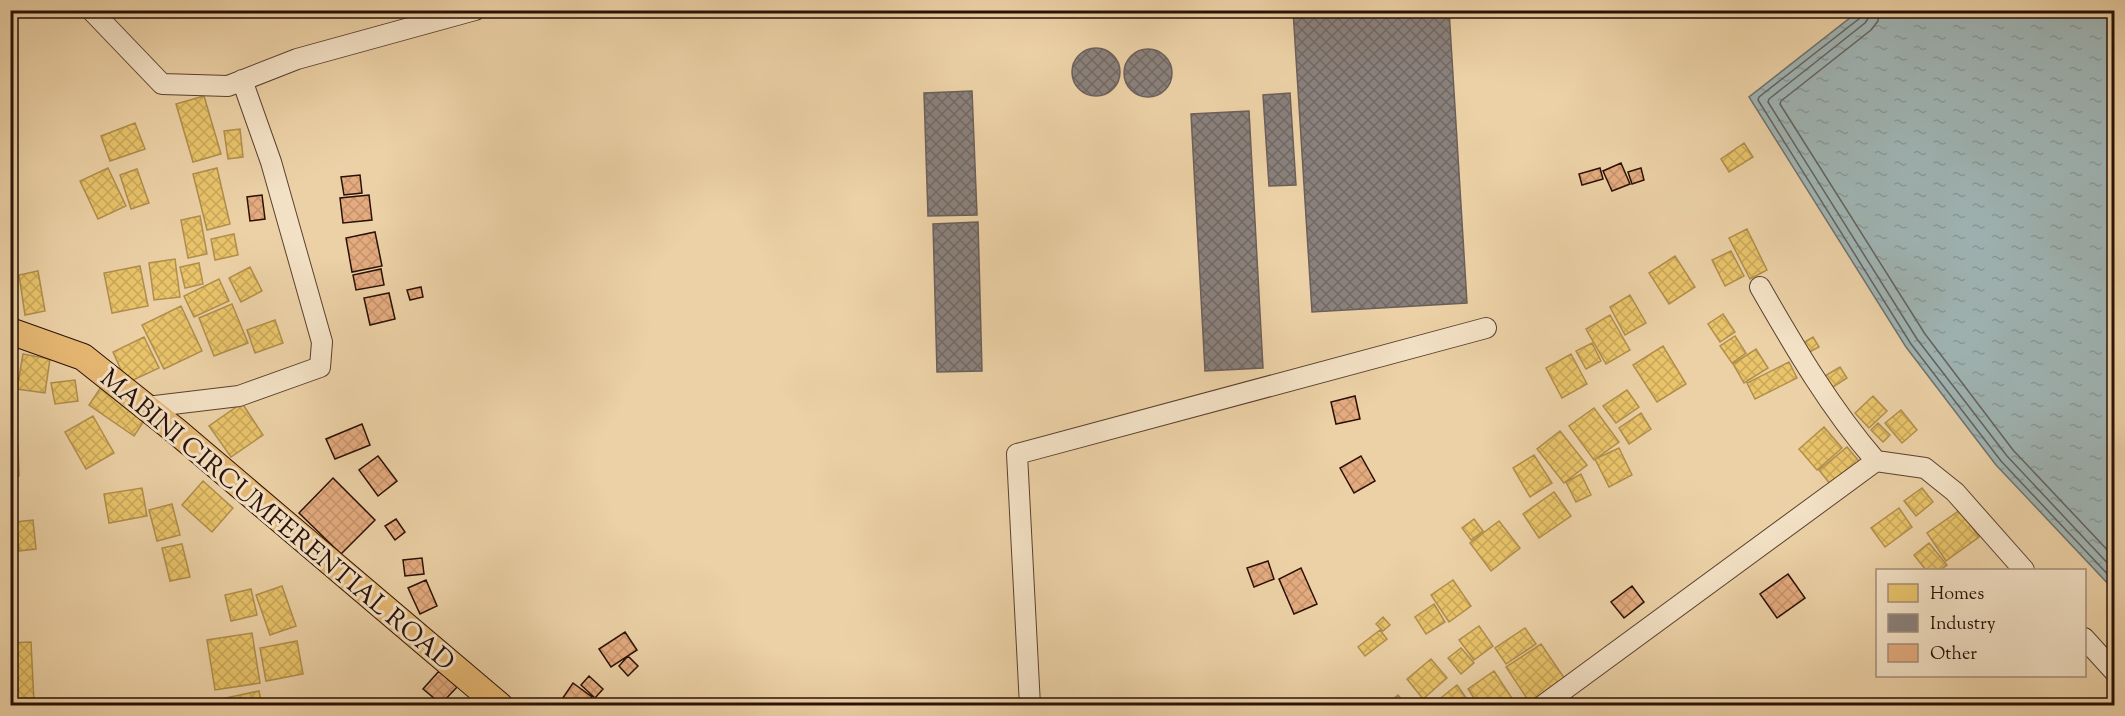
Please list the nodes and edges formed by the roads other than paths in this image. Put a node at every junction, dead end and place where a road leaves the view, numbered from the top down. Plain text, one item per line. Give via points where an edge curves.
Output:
1 (91, 10) edge
2 (475, 10) edge
3 (242, 80) junction
4 (1760, 287) dead end
5 (1486, 328) dead end
6 (10, 331) edge
7 (147, 407) junction
8 (1876, 461) junction
9 (2023, 569) edge
10 (2086, 639) edge
11 (2115, 672) edge
12 (500, 705) edge
13 (1030, 705) edge
14 (1542, 705) edge

1 - 3 street via 162,84 228,86
2 - 3 street via 297,59
3 - 7 street via 272,162 322,342 320,367 239,396
4 - 8 street via 1813,377
5 - 13 street via 1017,454
6 - 7 main road, MABINI CIRCUMFERENTIAL ROAD via 83,357
7 - 12 main road, MABINI CIRCUMFERENTIAL ROAD
8 - 9 street via 1925,468 1955,492
8 - 14 street
10 - 11 street

